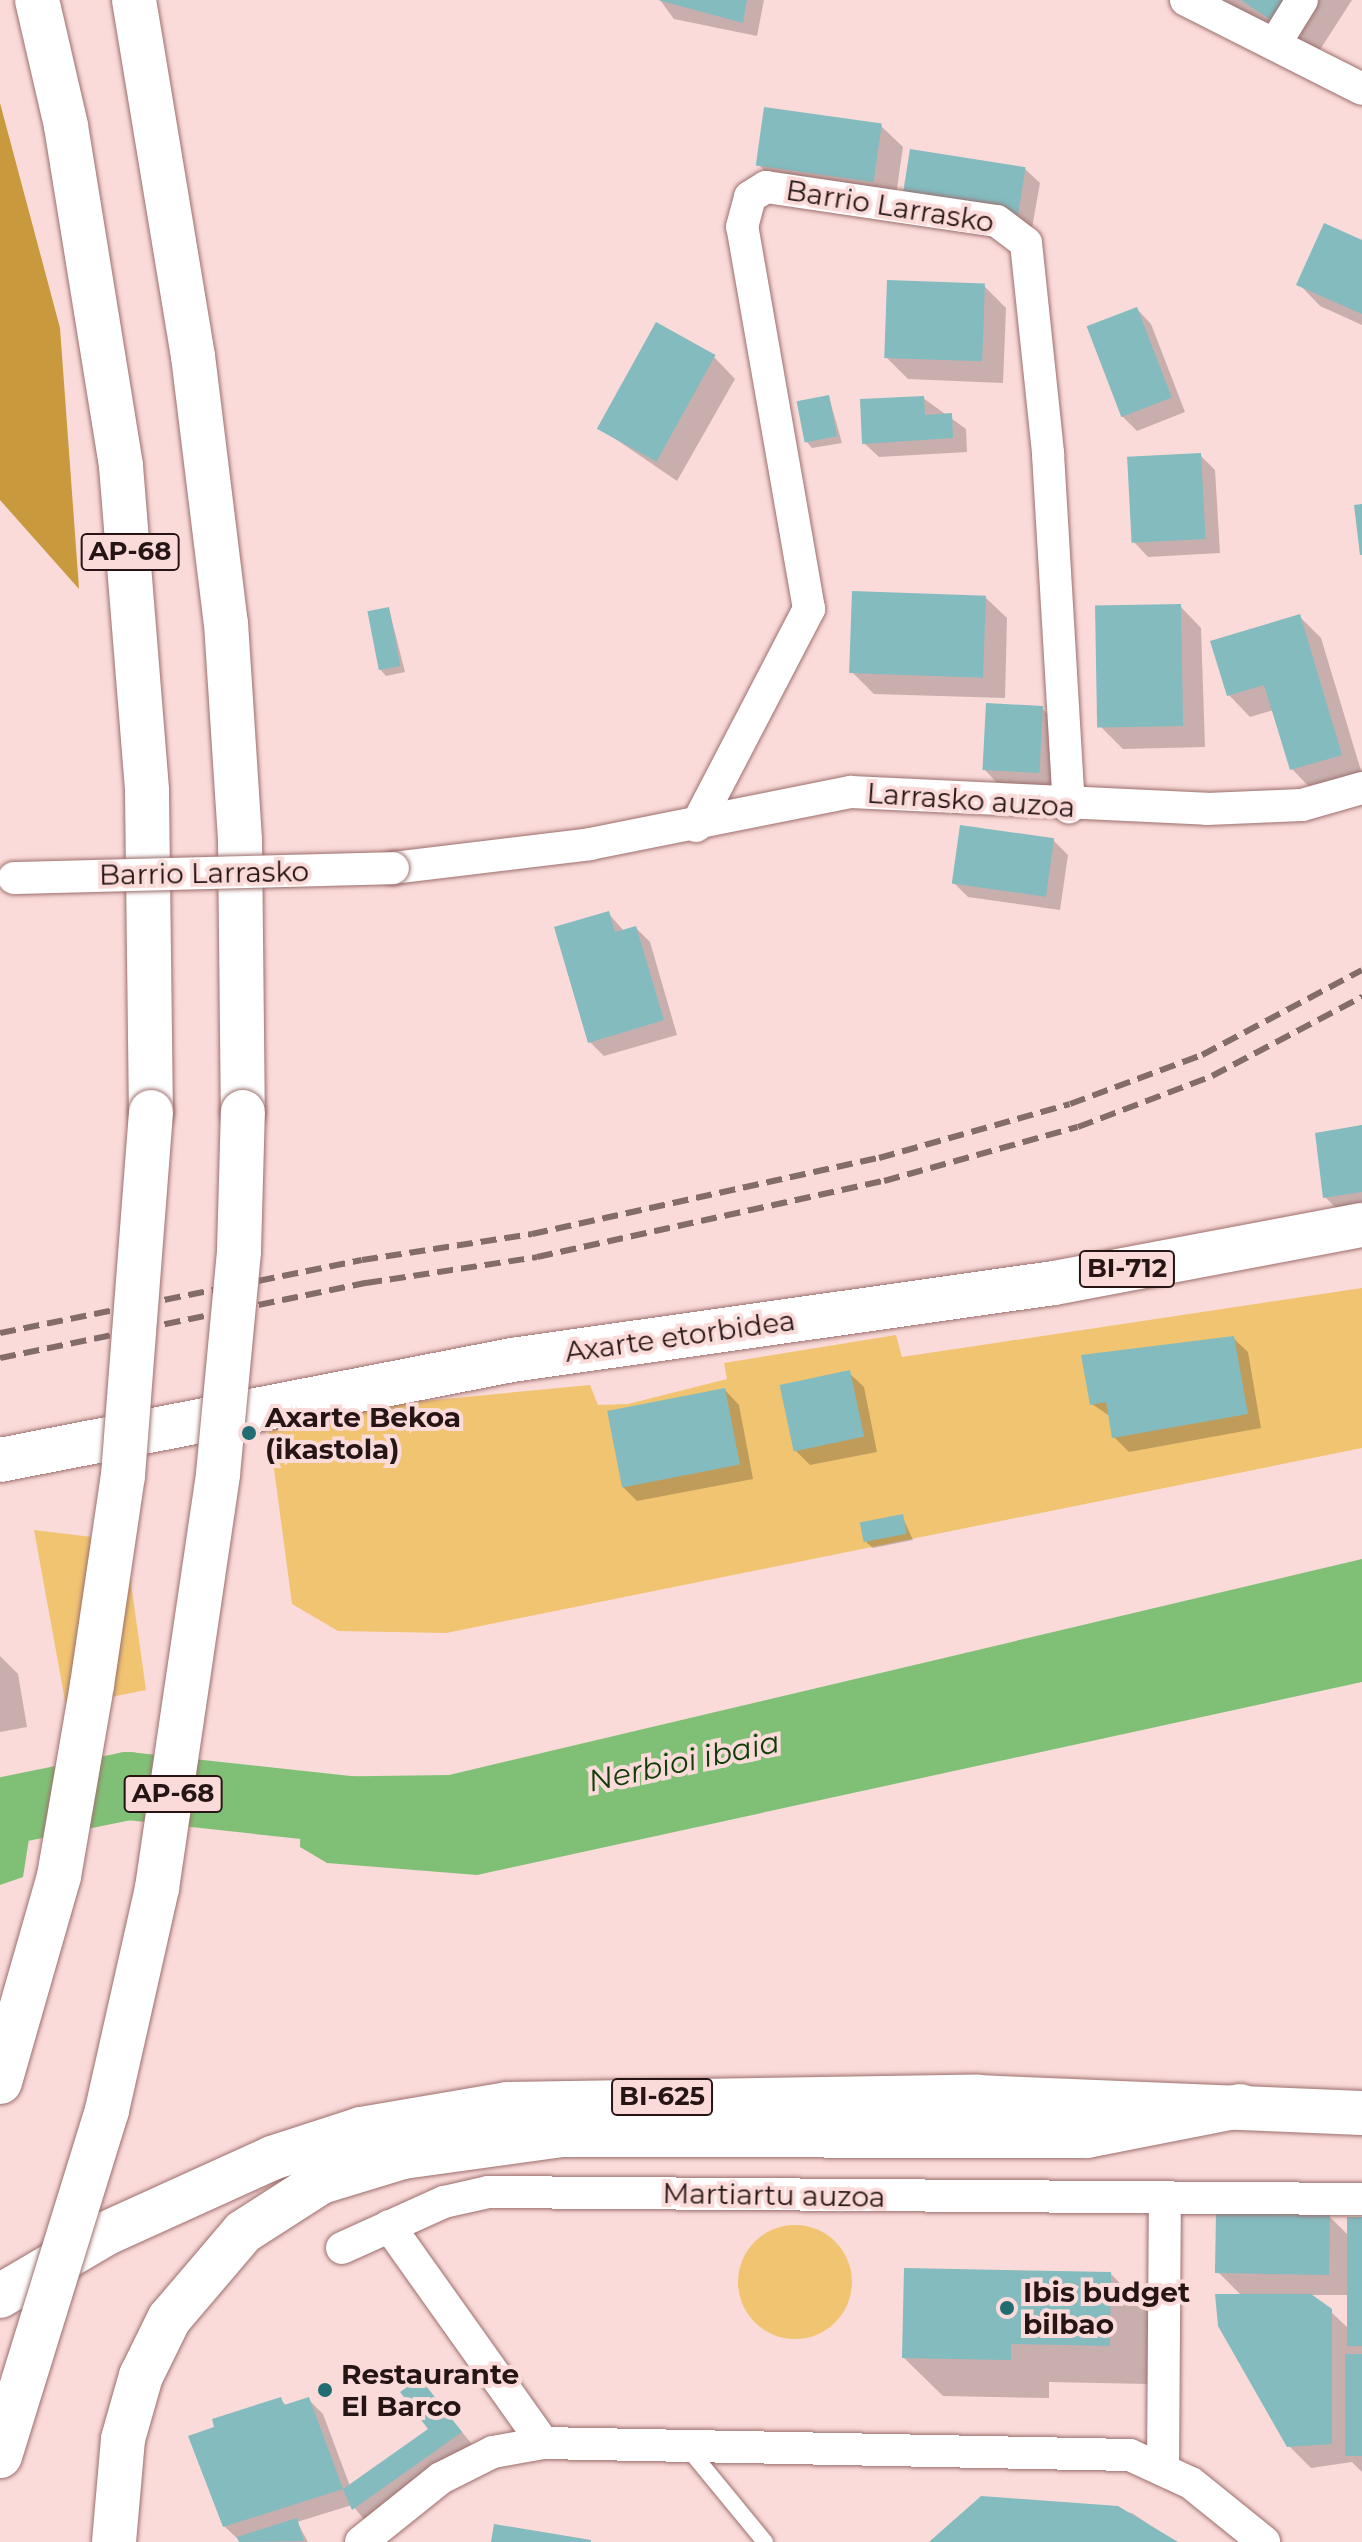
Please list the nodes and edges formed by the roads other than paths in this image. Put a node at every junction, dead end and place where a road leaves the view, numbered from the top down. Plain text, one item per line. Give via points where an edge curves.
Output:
1 (37, 0) edge
2 (134, 0) edge
3 (1186, 0) edge
4 (1302, 0) edge
5 (1276, 42) junction
6 (1362, 89) edge
7 (1362, 788) edge
8 (1069, 807) junction
9 (696, 826) junction
10 (393, 868) joint
11 (7, 878) edge
12 (1362, 1225) edge
13 (0, 1460) edge
14 (0, 2082) edge
15 (1240, 2106) junction
16 (1362, 2113) edge
17 (1165, 2199) junction
18 (1362, 2199) edge
19 (389, 2226) junction
20 (107, 2233) junction
21 (342, 2248) dead end
22 (0, 2267) edge
23 (0, 2296) edge
24 (543, 2443) junction
25 (686, 2446) junction
26 (0, 2456) edge
27 (1163, 2470) junction
28 (114, 2542) edge
29 (361, 2542) edge
30 (765, 2542) edge
31 (1264, 2542) edge

1 - 14 main road, AP-68, bridge via 121,466 147,791 151,1112 129,1413 92,1685 59,1876
2 - 26 main road, AP-68, bridge via 193,356 226,623 240,840 239,1251 218,1474 157,1888 107,2110
3 - 5 street
4 - 5 street
5 - 6 street
7 - 8 street, Larrasko auzoa via 1302,805
8 - 9 street, Larrasko auzoa via 851,792
8 - 9 street, Barrio Larrasko via 1048,454 1026,243 997,221 766,187 750,197 742,227 809,609
9 - 10 street, Larrasko auzoa
10 - 11 street, Barrio Larrasko, bridge
12 - 13 main road, Axarte etorbidea / BI-712 via 1054,1283 512,1360
15 - 16 main road, BI-625
15 - 20 main road, BI-625 via 851,2096 507,2104 361,2129 286,2153
15 - 28 main road via 1087,2136 562,2135 403,2157 321,2182 243,2232 169,2319 141,2376 123,2439
17 - 18 street, Martiartu auzoa
17 - 19 street, Martiartu auzoa via 488,2192
17 - 27 street
19 - 21 street, Martiartu auzoa
19 - 24 street
20 - 22 main road, BI-625
20 - 23 main road, BI-625
24 - 25 street
24 - 29 street via 493,2452 441,2478
25 - 27 street via 1130,2455
25 - 30 lane
27 - 31 street via 1191,2483

